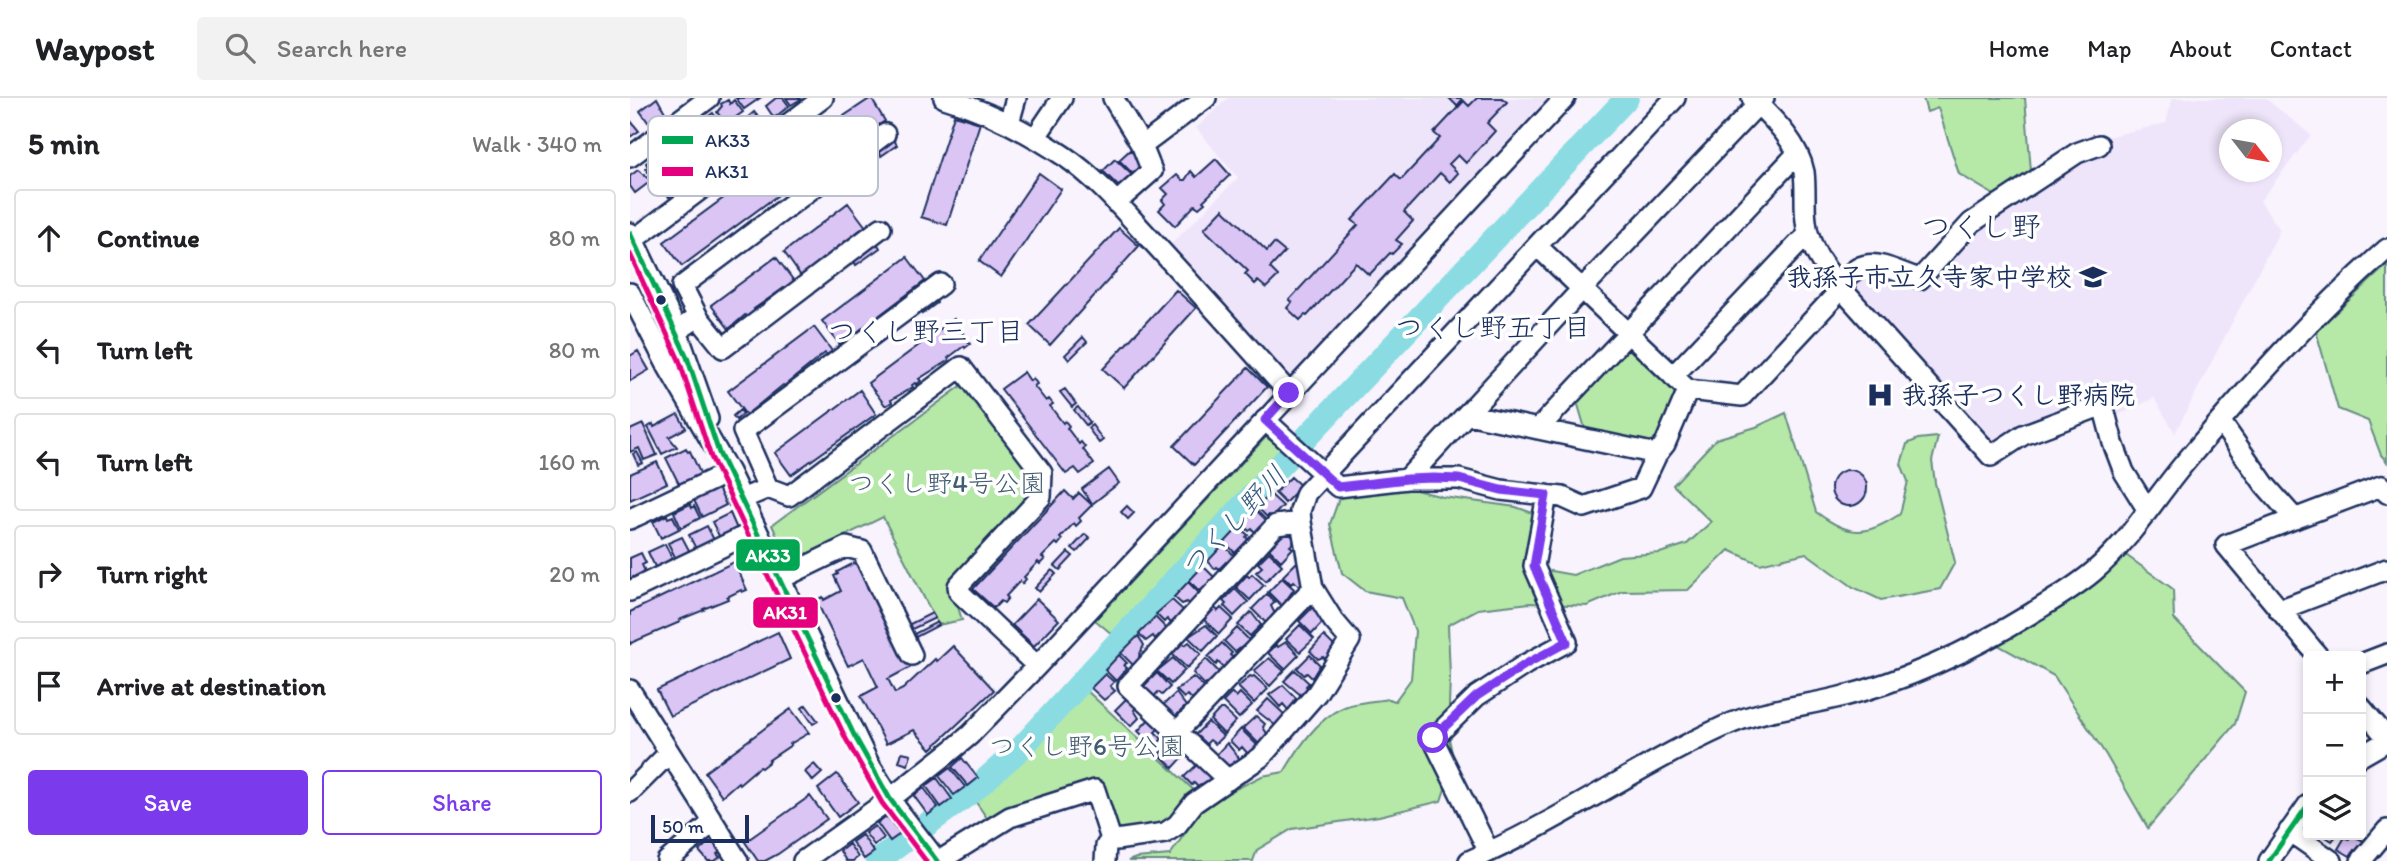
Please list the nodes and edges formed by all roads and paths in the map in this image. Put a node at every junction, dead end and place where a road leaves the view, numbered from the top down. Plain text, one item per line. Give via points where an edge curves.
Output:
1 (709, 98) edge
2 (823, 98) edge
3 (944, 98) edge
4 (1016, 98) edge
5 (1062, 98) edge
6 (1113, 98) edge
7 (1206, 98) edge
8 (1565, 98) edge
9 (1675, 98) edge
10 (1758, 100) edge
11 (685, 116) edge
12 (798, 116) edge
13 (1009, 123) junction
14 (885, 134) dead end
15 (1035, 138) junction
16 (878, 139) edge
17 (648, 144) edge
18 (2099, 145) dead end
19 (1142, 146) junction
20 (1797, 154) junction
21 (630, 157) edge
22 (688, 196) edge
23 (802, 196) edge
24 (1116, 203) junction
25 (881, 228) dead end
26 (632, 237) edge
27 (1811, 237) junction
28 (1537, 246) junction
29 (2387, 249) edge
30 (941, 284) dead end
31 (1840, 287) junction
32 (1582, 289) junction
33 (630, 293) edge
34 (698, 317) junction
35 (677, 331) junction
36 (1628, 334) junction
37 (1673, 376) junction
38 (1688, 390) junction
39 (1289, 393) junction
40 (1467, 414) junction
41 (1265, 420) junction
42 (2220, 421) junction
43 (1538, 429) junction
44 (719, 453) junction
45 (1657, 454) junction
46 (729, 472) junction
47 (1325, 474) junction
48 (1407, 479) junction
49 (768, 488) junction
50 (2387, 493) edge
51 (1546, 495) junction
52 (742, 499) junction
53 (2147, 509) junction
54 (630, 519) edge
55 (2295, 519) junction
56 (1301, 522) junction
57 (757, 530) junction
58 (2387, 569) edge
59 (780, 579) junction
60 (1313, 588) junction
61 (630, 591) edge
62 (2279, 610) junction
63 (2314, 651) edge
64 (2387, 654) edge
65 (912, 655) dead end
66 (2366, 662) edge
67 (1037, 666) junction
68 (630, 690) edge
69 (2366, 713) edge
70 (1177, 732) junction
71 (2387, 740) edge
72 (669, 753) junction
73 (2366, 753) edge
74 (1228, 780) junction
75 (630, 792) edge
76 (890, 799) junction
77 (2303, 812) edge
78 (713, 822) junction
79 (2387, 830) edge
80 (2289, 831) junction
81 (1112, 838) junction
82 (1489, 852) junction
83 (667, 861) edge
84 (738, 861) edge
85 (803, 861) edge
86 (938, 861) edge
87 (1105, 861) edge
88 (1469, 861) edge
89 (2269, 861) edge
90 (2332, 861) edge
91 (2361, 861) edge

1 - 11 street
2 - 12 street
3 - 13 street
4 - 13 street
5 - 15 street
6 - 19 street
7 - 19 street
8 - 39 street
9 - 28 street
10 - 20 street
10 - 32 street
13 - 15 street
14 - 16 street
15 - 24 street via 1066,157
17 - 21 street
18 - 31 street via 2077,153 1971,223 1920,279 1867,263 1857,266
19 - 24 street via 1152,171
20 - 27 street via 1804,172 1806,225
20 - 36 street
22 - 26 street
23 - 34 street via 682,286
24 - 39 street
25 - 34 street via 723,348
26 - 35 street
27 - 31 street via 1818,258
27 - 37 street via 1798,244
28 - 32 street
28 - 47 street
29 - 42 street via 2305,326
30 - 49 street via 743,431
31 - 38 street via 1742,396
31 - 53 street via 1991,456 2023,435 2103,405 2124,472
32 - 36 street
32 - 40 street
33 - 44 street
34 - 35 street
35 - 44 street
36 - 37 street
36 - 43 street
37 - 38 street
38 - 45 street
39 - 41 street
40 - 43 street
40 - 48 street
41 - 47 street
41 - 67 street
42 - 53 street
42 - 55 street
43 - 45 street
44 - 46 street
45 - 51 street via 1641,488 1584,507
46 - 52 street
46 - 54 street
47 - 48 street via 1338,487
47 - 56 street via 1306,493
48 - 51 street via 1459,479
49 - 52 street
49 - 67 street via 789,496 961,367 1042,473 1041,497 958,586 959,592
50 - 55 street via 2381,486
51 - 82 street via 1534,566 1567,642 1477,696 1433,738
52 - 57 street
53 - 82 street via 2093,572 1963,652 1852,693 1773,709 1726,726
55 - 62 street via 2226,545
56 - 60 street
56 - 70 street via 1276,525 1128,686
57 - 59 street
57 - 61 street
58 - 62 street
59 - 65 street via 846,547 862,551
59 - 76 street via 854,735
60 - 70 street
60 - 74 street via 1350,640 1317,693 1261,757
62 - 63 street
64 - 66 street
67 - 76 street via 970,735
68 - 72 street
69 - 71 street
70 - 74 street
71 - 73 street
72 - 75 street
72 - 78 street
74 - 81 street via 1194,803 1165,833
76 - 85 street
76 - 86 street
77 - 80 street
78 - 83 street
78 - 84 street
79 - 91 street
80 - 89 street
80 - 90 street
81 - 86 street via 1095,790 1010,817
81 - 87 street
82 - 88 street

